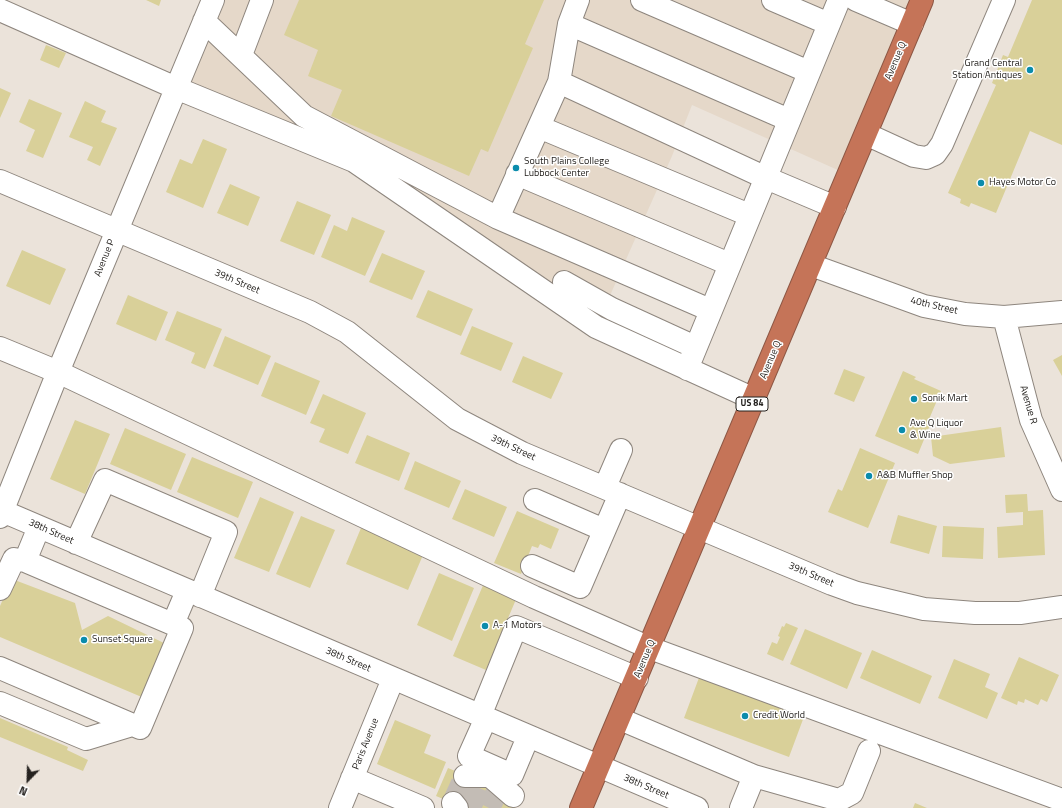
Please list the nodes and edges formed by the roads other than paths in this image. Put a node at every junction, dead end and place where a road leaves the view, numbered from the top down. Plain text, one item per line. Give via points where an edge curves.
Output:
1 (213, 0) edge
2 (262, 0) edge
3 (578, 0) edge
4 (642, 0) edge
5 (773, 0) edge
6 (839, 0) edge
7 (856, 0) edge
8 (922, 0) edge
9 (1004, 0) edge
10 (0, 10) edge
11 (204, 21) junction
12 (569, 24) junction
13 (829, 24) junction
14 (912, 24) junction
15 (241, 55) junction
16 (809, 72) junction
17 (559, 82) junction
18 (176, 88) junction
19 (789, 120) junction
20 (539, 127) junction
21 (866, 134) junction
22 (517, 174) junction
23 (764, 177) junction
24 (0, 181) edge
25 (835, 207) junction
26 (749, 215) junction
27 (498, 218) junction
28 (116, 231) junction
29 (729, 264) junction
30 (811, 265) junction
31 (564, 282) dead end
32 (710, 310) junction
33 (1062, 312) edge
34 (1004, 317) junction
35 (695, 347) junction
36 (0, 348) edge
37 (687, 369) junction
38 (58, 372) junction
39 (754, 399) junction
40 (620, 450) dead end
41 (1062, 490) edge
42 (612, 491) junction
43 (535, 500) dead end
44 (1, 513) edge
45 (39, 527) junction
46 (700, 527) junction
47 (604, 530) junction
48 (76, 543) junction
49 (25, 561) junction
50 (532, 566) dead end
51 (0, 589) edge
52 (193, 594) junction
53 (1062, 608) edge
54 (172, 624) junction
55 (650, 648) junction
56 (0, 668) edge
57 (637, 678) junction
58 (393, 679) junction
59 (0, 703) edge
60 (483, 717) junction
61 (620, 719) junction
62 (132, 725) junction
63 (528, 737) junction
64 (869, 751) dead end
65 (600, 767) junction
66 (754, 776) junction
67 (352, 778) junction
68 (1062, 800) edge
69 (340, 808) edge
70 (423, 808) edge
71 (581, 808) edge
72 (697, 808) edge
73 (741, 808) edge

1 - 11 street, Avenue P
2 - 15 street
3 - 12 street
4 - 16 street
5 - 13 street
6 - 13 street
7 - 14 street
8 - 14 highway, Avenue Q / US 84
9 - 21 street via 942,144 935,154 926,158 914,156
10 - 18 street
11 - 15 street
11 - 18 street, Avenue P
12 - 17 street
12 - 19 street
13 - 16 street
14 - 21 highway, Avenue Q / US 84
15 - 27 street via 304,116
16 - 19 street
17 - 20 street
17 - 23 street
18 - 28 street, Avenue P
18 - 37 street via 354,161 596,327
19 - 23 street
20 - 22 street
20 - 26 street
21 - 25 highway, Avenue Q / US 84
22 - 27 street
22 - 29 street
23 - 25 street
23 - 26 street
24 - 28 street, 39th Street
25 - 30 highway, Avenue Q / US 84
26 - 29 street
27 - 32 street
28 - 38 street, Avenue P
28 - 42 street, 39th Street via 347,332 457,419 522,453
29 - 32 street
30 - 34 street, 40th Street via 924,306 965,314
30 - 39 highway, Avenue Q / US 84
31 - 35 street via 612,309
32 - 35 street
33 - 34 street, 40th Street
34 - 41 street, Avenue R via 1031,420
35 - 37 street
36 - 38 street
37 - 39 street
38 - 44 street, Avenue P
38 - 55 street via 527,594
39 - 46 highway, Avenue Q / US 84
40 - 42 street
42 - 46 street, 39th Street
42 - 47 street
43 - 47 street
44 - 45 street, 38th Street
45 - 48 street, 38th Street
45 - 49 street
46 - 53 street, 39th Street via 832,584 857,593 924,609 1020,614
46 - 55 highway, Avenue Q / US 84
47 - 50 street via 580,587
48 - 52 street, 38th Street
48 - 52 street via 105,480 226,532
49 - 51 street via 14,559
49 - 54 street
52 - 54 street
52 - 58 street, 38th Street
54 - 62 street via 182,628 140,728
55 - 57 highway, Avenue Q / US 84
55 - 68 street
56 - 62 street
57 - 60 street via 516,627
57 - 61 highway, Avenue Q / US 84
58 - 60 street, 38th Street
58 - 67 street, Paris Avenue
59 - 62 street via 86,739
60 - 63 street, 38th Street
60 - 63 street via 469,756 490,781 512,775
61 - 65 highway, Avenue Q / US 84
61 - 66 street
63 - 65 street, 38th Street
64 - 66 street via 852,793 839,800
65 - 71 highway, Avenue Q / US 84
65 - 72 street, 38th Street
66 - 73 street
67 - 69 street, Paris Avenue
67 - 70 street

